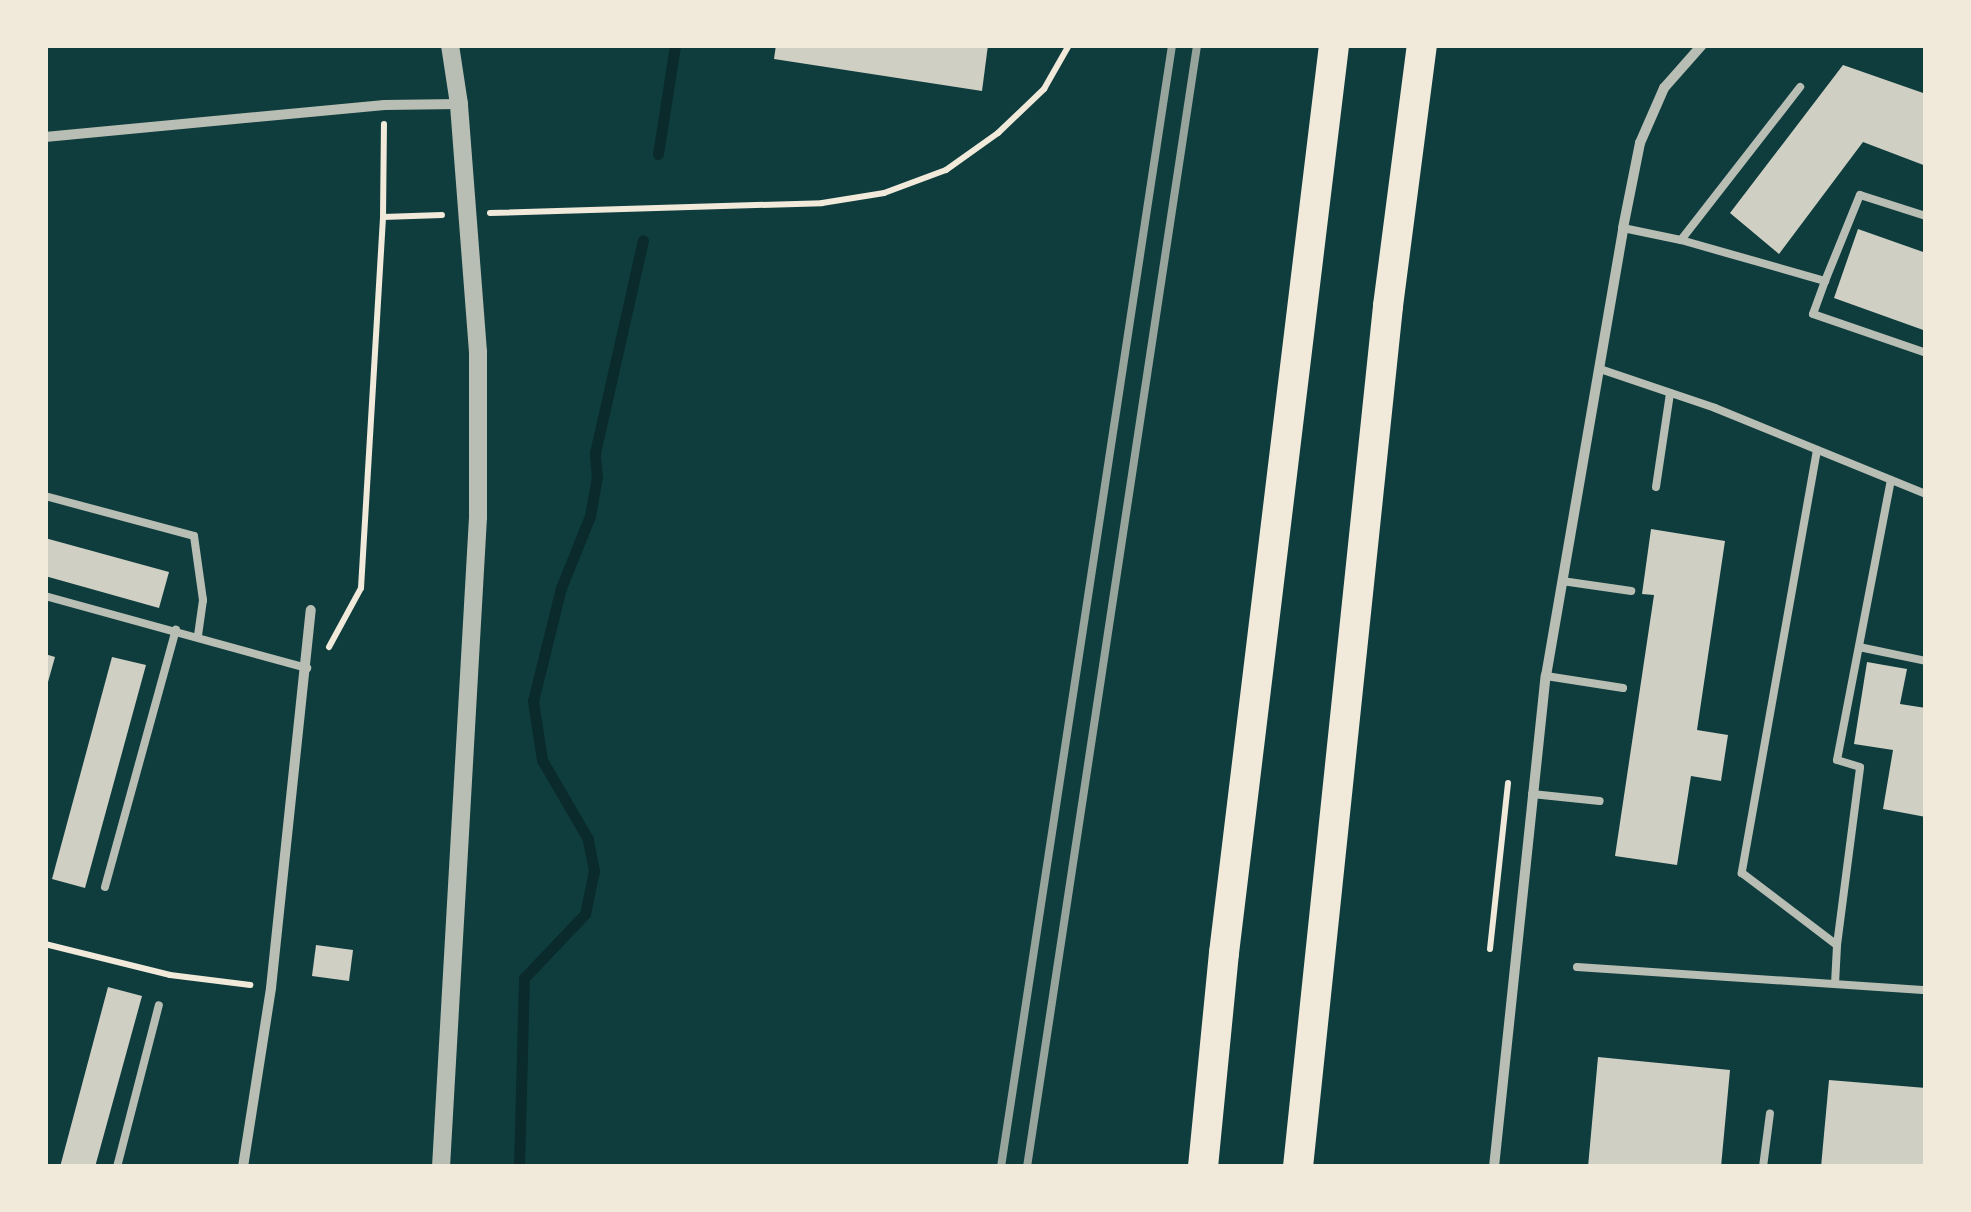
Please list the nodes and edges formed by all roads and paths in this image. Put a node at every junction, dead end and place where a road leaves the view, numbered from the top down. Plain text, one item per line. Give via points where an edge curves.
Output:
1 (450, 45) edge
2 (1069, 45) edge
3 (1334, 45) edge
4 (1422, 45) edge
5 (1697, 46) edge
6 (1800, 87) dead end
7 (459, 104) junction
8 (384, 105) junction
9 (45, 137) edge
10 (467, 214) junction
11 (1926, 216) edge
12 (384, 217) junction
13 (1623, 228) junction
14 (1681, 240) junction
15 (1825, 281) junction
16 (1926, 353) edge
17 (1600, 369) junction
18 (1670, 393) junction
19 (1817, 450) junction
20 (1891, 480) junction
21 (1656, 487) dead end
22 (1926, 494) edge
23 (45, 496) edge
24 (1562, 581) junction
25 (1630, 591) dead end
26 (45, 596) edge
27 (311, 610) dead end
28 (176, 630) junction
29 (198, 636) junction
30 (1859, 646) junction
31 (1926, 662) edge
32 (306, 668) junction
33 (1546, 676) junction
34 (1624, 688) dead end
35 (1532, 794) junction
36 (1600, 800) dead end
37 (106, 886) dead end
38 (45, 944) edge
39 (1837, 946) junction
40 (1577, 967) dead end
41 (1835, 984) junction
42 (271, 988) junction
43 (1926, 990) edge
44 (159, 1005) dead end
45 (1770, 1113) dead end
46 (117, 1167) edge
47 (244, 1167) edge
48 (441, 1167) edge
49 (1203, 1167) edge
50 (1298, 1167) edge
51 (1494, 1167) edge
52 (1764, 1167) edge

1 - 7 street
2 - 10 path via 1044,89 998,133 946,170 884,194 822,203
3 - 49 highway
4 - 50 highway via 1388,306
5 - 13 street via 1664,88 1640,143
6 - 14 lane
7 - 8 street
7 - 10 street
8 - 9 street
8 - 12 path
10 - 12 path
10 - 48 street via 478,352 478,517
11 - 15 lane via 1860,195
12 - 32 path via 361,588 336,640
13 - 14 lane
13 - 17 street
14 - 15 lane
15 - 16 lane via 1813,314
17 - 18 lane
17 - 24 street
18 - 19 lane
18 - 21 lane
19 - 20 lane
19 - 39 lane via 1742,872
20 - 22 lane
20 - 30 lane
23 - 29 lane via 194,536 204,600
24 - 25 lane
24 - 33 street
26 - 28 lane
27 - 32 street
28 - 29 lane
28 - 37 lane
29 - 32 lane
30 - 31 lane
30 - 39 lane via 1838,760 1860,766
32 - 42 street
33 - 34 lane
33 - 35 street
35 - 36 lane
35 - 51 street
38 - 42 path via 170,975
39 - 41 lane
40 - 41 lane
41 - 43 lane
42 - 47 street
44 - 46 lane
45 - 52 lane

